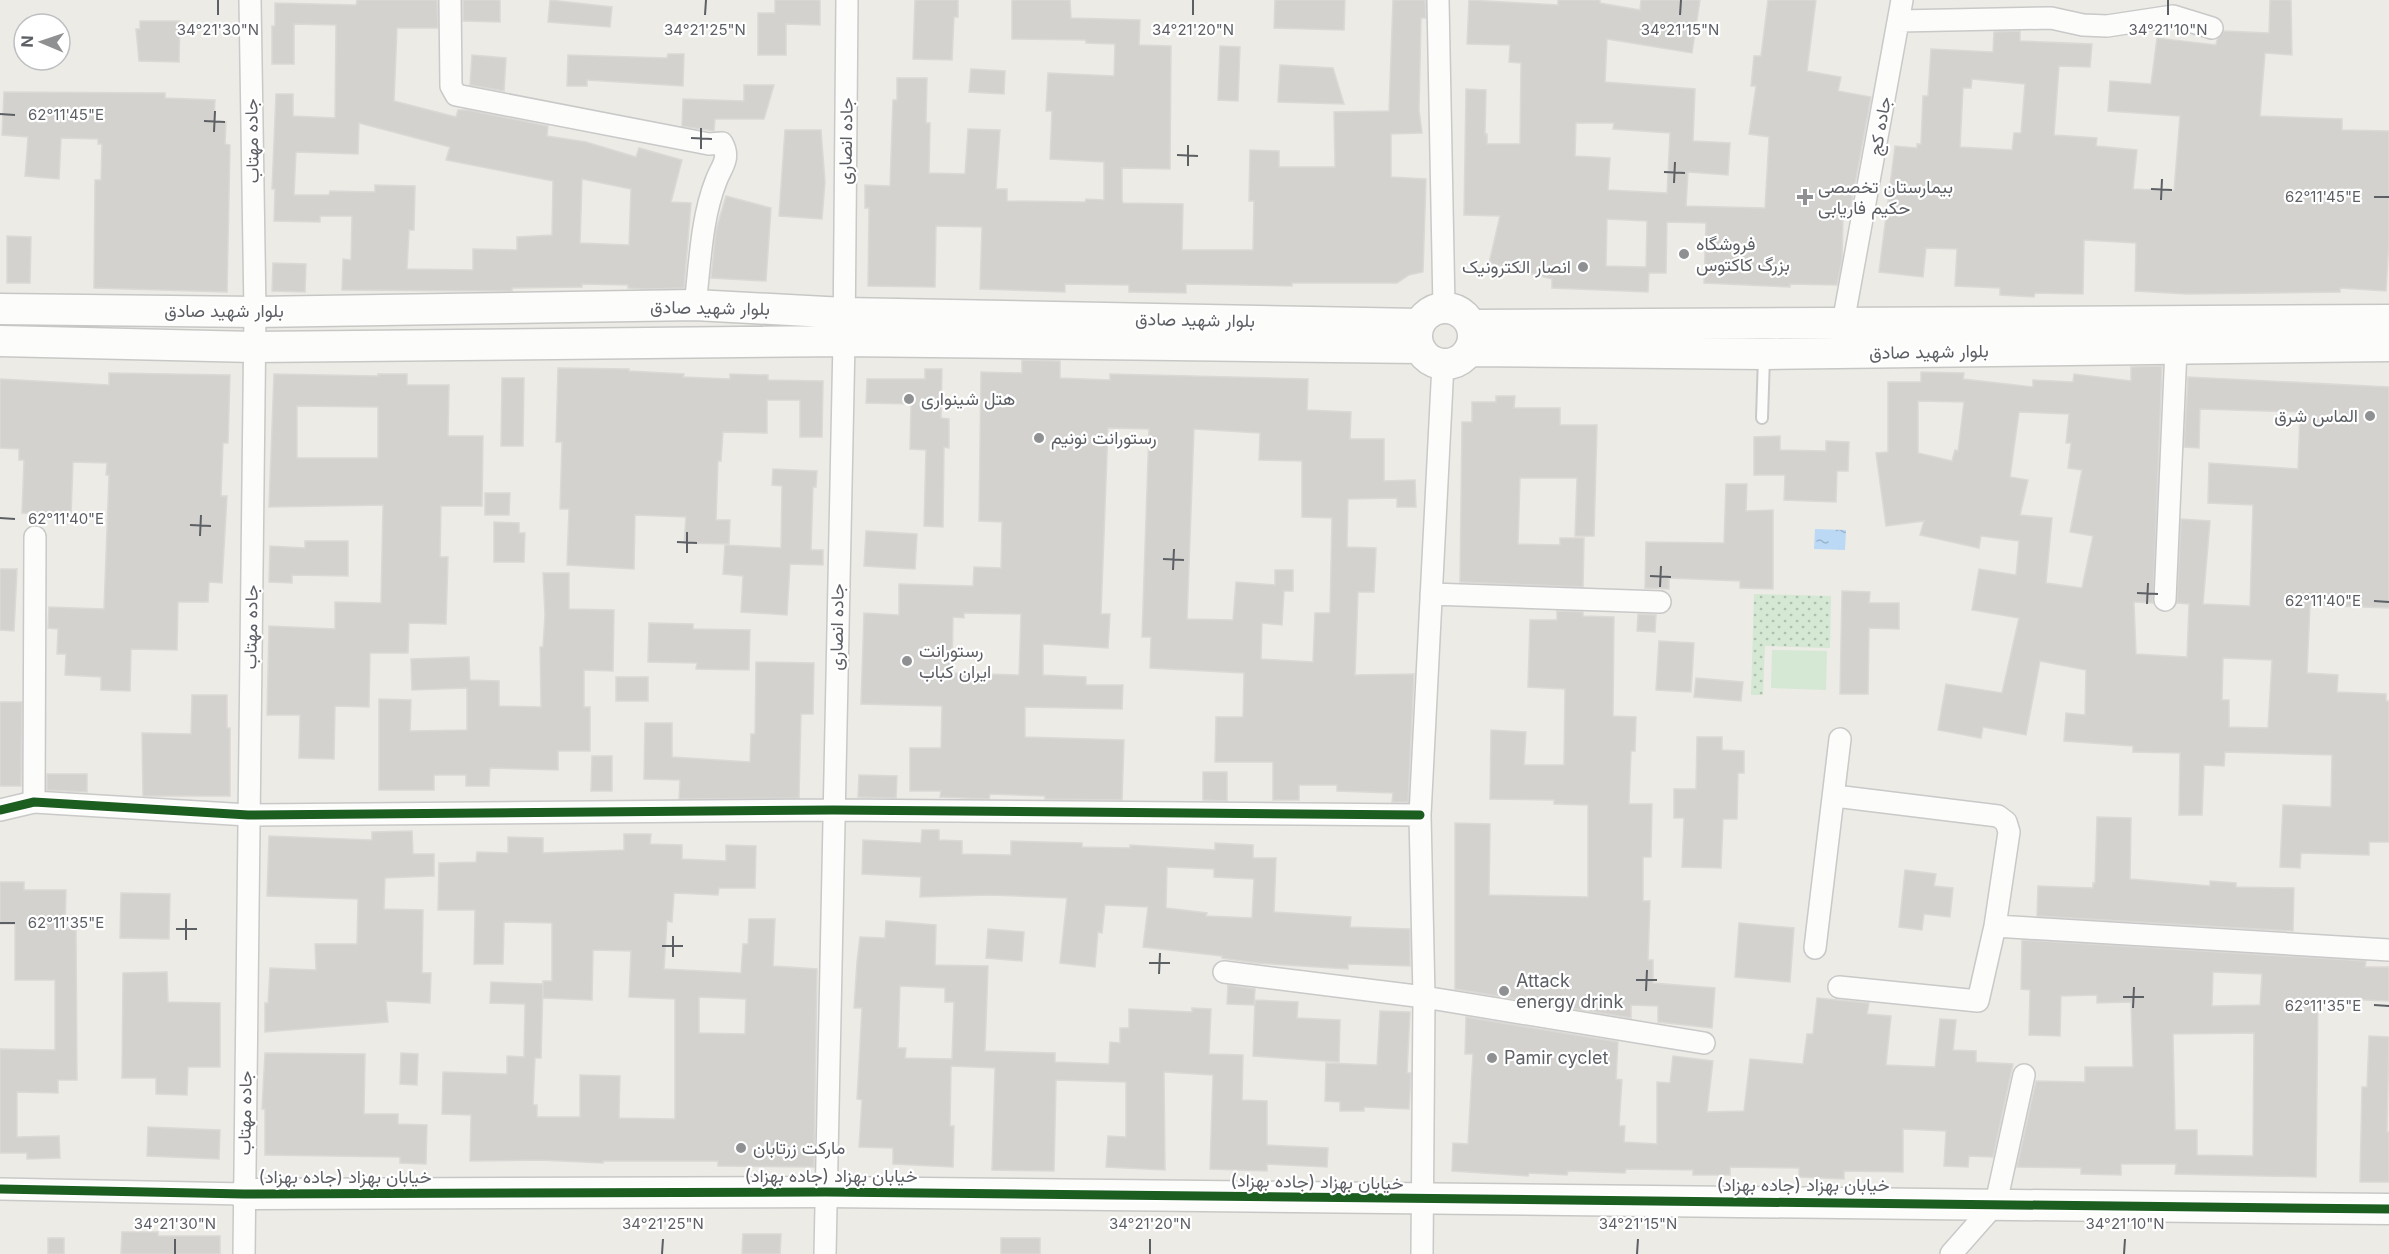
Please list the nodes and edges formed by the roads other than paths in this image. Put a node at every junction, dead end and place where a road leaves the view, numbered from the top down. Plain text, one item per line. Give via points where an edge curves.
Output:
1 (250, 0) edge
2 (450, 0) edge
3 (847, 0) edge
4 (1438, 0) edge
5 (1900, 10) edge
6 (2212, 28) dead end
7 (695, 305) junction
8 (1444, 308) junction
9 (0, 309) edge
10 (255, 312) junction
11 (2389, 320) edge
12 (1843, 323) junction
13 (844, 327) junction
14 (1470, 338) junction
15 (0, 341) edge
16 (1427, 346) junction
17 (2389, 346) edge
18 (254, 347) junction
19 (2176, 349) junction
20 (1764, 354) junction
21 (1762, 417) dead end
22 (35, 537) dead end
23 (1431, 594) junction
24 (2165, 600) dead end
25 (1660, 602) dead end
26 (1840, 739) dead end
27 (1835, 796) junction
28 (34, 802) junction
29 (0, 810) edge
30 (832, 810) junction
31 (1420, 814) junction
32 (248, 815) junction
33 (1995, 926) junction
34 (1815, 948) dead end
35 (2389, 950) edge
36 (1224, 972) dead end
37 (1839, 987) dead end
38 (1424, 997) junction
39 (1704, 1043) dead end
40 (2024, 1075) dead end
41 (0, 1189) edge
42 (826, 1192) junction
43 (244, 1194) junction
44 (1423, 1199) junction
45 (1996, 1203) junction
46 (2389, 1209) edge
47 (244, 1254) edge
48 (825, 1254) edge
49 (1422, 1254) edge
50 (1951, 1254) edge

1 - 10 street, جاده مهتاب
2 - 7 street via 451,86 456,95 709,144 722,143 726,150 725,165 706,217
3 - 13 street, جاده انصاری
4 - 8 street
5 - 6 street via 2051,18 2107,26 2173,16
5 - 12 street, جاده کج
7 - 10 main road, بلوار شهید صادق
7 - 13 main road, بلوار شهید صادق
8 - 14 main road via 1460,312
8 - 16 main road via 1434,310
9 - 10 main road, بلوار شهید صادق
10 - 18 street, جاده مهتاب
11 - 12 main road, بلوار شهید صادق
12 - 14 main road, بلوار شهید صادق
13 - 16 main road, بلوار شهید صادق
13 - 18 main road, بلوار شهید صادق
13 - 30 street, جاده انصاری
14 - 16 main road via 1458,361
14 - 20 main road, بلوار شهید صادق
15 - 18 main road, بلوار شهید صادق
16 - 23 street
17 - 19 main road, بلوار شهید صادق
18 - 32 street, جاده مهتاب
19 - 20 main road, بلوار شهید صادق
19 - 24 street
20 - 21 lane
22 - 28 street
23 - 25 street
23 - 31 street
26 - 27 street
27 - 33 street via 1998,816 2007,822 2009,832
27 - 34 street
28 - 29 street
28 - 32 street
30 - 31 street
30 - 32 street
30 - 42 street, جاده انصاری
31 - 38 street
32 - 43 street, جاده مهتاب
33 - 35 street
33 - 37 street via 1978,1001
36 - 38 street
38 - 39 street
38 - 44 street
40 - 45 street
41 - 43 street
42 - 43 main road, خیابان بهزاد (جاده بهزاد)
42 - 44 main road, خیابان بهزاد (جاده بهزاد)
42 - 48 street, جاده انصاری
43 - 47 street, جاده مهتاب
44 - 45 main road, خیابان بهزاد (جاده بهزاد)
44 - 49 street
45 - 46 main road, خیابان بهزاد (جاده بهزاد)
45 - 50 street

